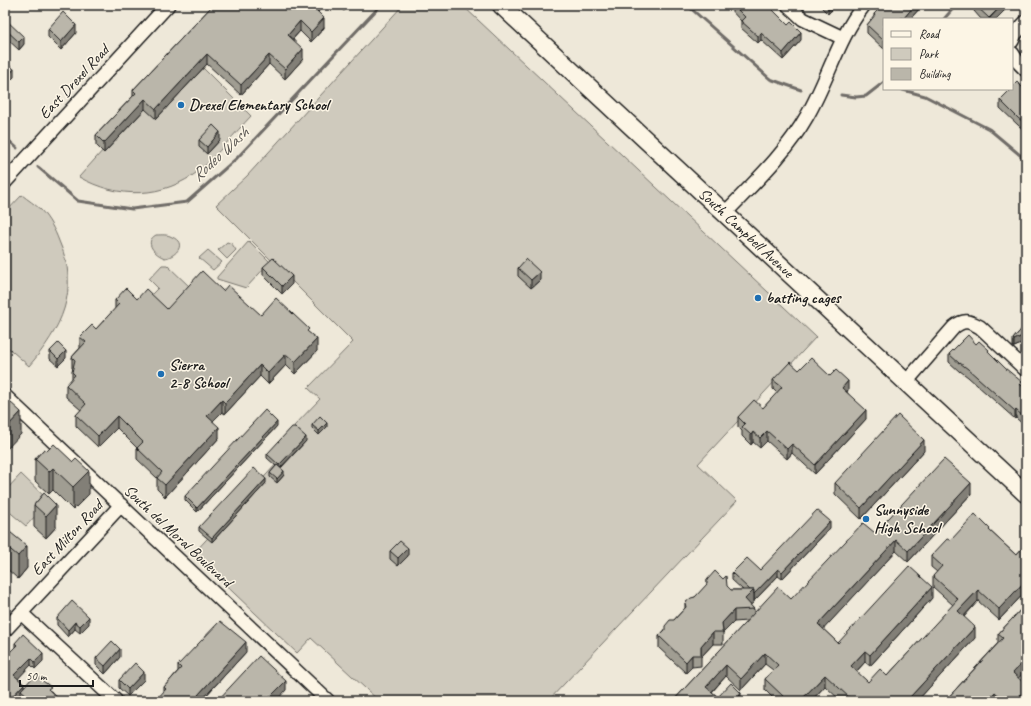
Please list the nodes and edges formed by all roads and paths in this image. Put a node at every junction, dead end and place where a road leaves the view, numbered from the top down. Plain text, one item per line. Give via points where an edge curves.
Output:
1 (168, 5) edge
2 (501, 5) edge
3 (788, 5) edge
4 (864, 5) edge
5 (1026, 22) edge
6 (843, 38) junction
7 (1013, 38) edge
8 (1013, 54) edge
9 (1026, 70) edge
10 (5, 182) edge
11 (725, 213) junction
12 (1026, 370) edge
13 (906, 382) junction
14 (5, 396) edge
15 (1026, 494) edge
16 (121, 505) junction
17 (21, 612) junction
18 (5, 630) edge
19 (116, 701) edge
20 (328, 701) edge

1 - 10 street, East Drexel Road
2 - 11 main road, South Campbell Avenue
3 - 6 street via 803,19
4 - 6 street
5 - 7 street
6 - 11 street via 807,116 779,157
8 - 9 street
11 - 13 main road, South Campbell Avenue
12 - 13 street via 980,327 962,321
13 - 15 main road, South Campbell Avenue
14 - 16 street, South del Moral Boulevard
16 - 17 street, East Milton Road
16 - 20 street, South del Moral Boulevard
17 - 18 street, East Milton Road
17 - 19 street

